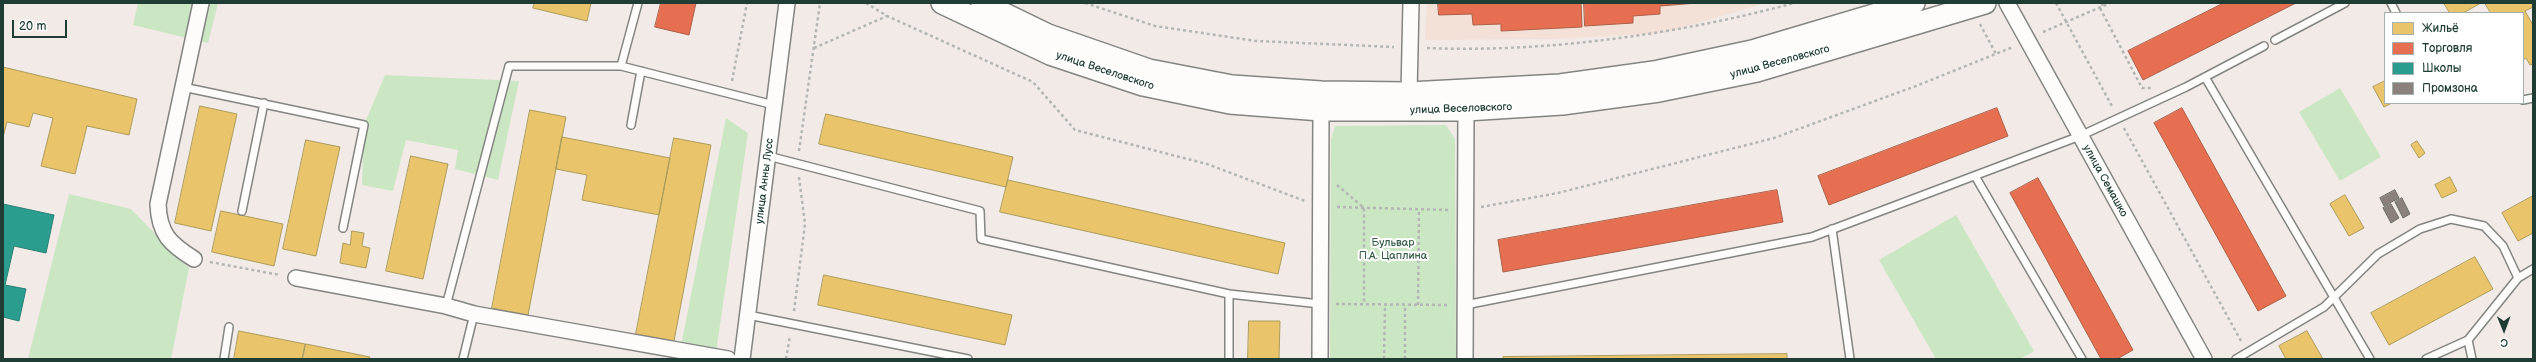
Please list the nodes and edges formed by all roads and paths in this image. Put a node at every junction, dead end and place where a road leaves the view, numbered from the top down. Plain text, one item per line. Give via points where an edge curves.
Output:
1 (201, 3) edge
2 (638, 3) edge
3 (747, 3) edge
4 (787, 3) edge
5 (820, 3) edge
6 (942, 3) edge
7 (982, 3) edge
8 (1085, 3) edge
9 (1411, 3) edge
10 (1794, 3) edge
11 (1914, 3) edge
12 (2007, 3) edge
13 (2056, 3) edge
14 (2103, 3) edge
15 (2345, 3) edge
16 (2391, 3) edge
17 (1978, 6) edge
18 (2396, 12) edge
19 (887, 16) dead end
20 (2275, 40) dead end
21 (2264, 46) dead end
22 (1410, 47) junction
23 (813, 48) junction
24 (1996, 54) dead end
25 (621, 66) junction
26 (641, 71) junction
27 (2205, 77) junction
28 (183, 87) junction
29 (2157, 88) dead end
30 (1409, 93) junction
31 (729, 94) junction
32 (1321, 101) junction
33 (1466, 101) junction
34 (264, 103) junction
35 (774, 105) junction
36 (2119, 118) junction
37 (631, 125) dead end
38 (2080, 136) junction
39 (768, 156) junction
40 (797, 163) junction
41 (1320, 170) junction
42 (1975, 176) junction
43 (1419, 209) dead end
44 (242, 211) dead end
45 (343, 228) dead end
46 (1832, 229) junction
47 (194, 259) joint
48 (2533, 270) edge
49 (296, 278) joint
50 (2518, 278) junction
51 (1229, 294) junction
52 (2334, 297) junction
53 (1320, 304) junction
54 (1364, 304) junction
55 (1385, 305) junction
56 (1405, 305) junction
57 (1418, 305) junction
58 (1465, 305) junction
59 (446, 306) junction
60 (474, 314) junction
61 (748, 315) junction
62 (792, 324) junction
63 (229, 327) dead end
64 (2468, 340) junction
65 (2248, 352) junction
66 (224, 359) edge
67 (463, 359) edge
68 (728, 359) edge
69 (742, 359) edge
70 (786, 359) edge
71 (968, 359) edge
72 (1229, 359) edge
73 (1320, 359) edge
74 (1384, 359) edge
75 (1405, 359) edge
76 (1465, 359) edge
77 (1850, 359) edge
78 (2082, 359) edge
79 (2204, 359) edge
80 (2236, 359) edge
81 (2370, 359) edge
82 (2426, 359) edge
83 (2472, 359) edge

1 - 28 street
2 - 25 lane
3 - 31 path
4 - 35 street, улица Анны Лусс
5 - 23 path
6 - 32 main road, улица Веселовского via 1050,54 1143,85 1230,103
7 - 32 main road, улица Веселовского via 1048,35 1149,70
8 - 22 path via 1155,26 1256,41
9 - 22 street
10 - 22 path via 1742,17 1606,40 1467,50
11 - 33 main road, улица Веселовского via 1752,51 1654,72
12 - 38 street, улица Семашко
13 - 36 path
14 - 29 path via 2100,8 2142,88
15 - 20 lane
16 - 18 lane
17 - 24 path
17 - 33 main road, улица Веселовского via 1757,71 1666,89 1562,104
19 - 23 path
21 - 27 lane
22 - 30 street
23 - 40 path
25 - 26 lane
25 - 59 lane via 509,66
26 - 31 lane
26 - 37 lane
27 - 36 lane
27 - 52 lane
28 - 34 lane
28 - 47 street via 158,204 158,222 178,249
30 - 32 main road, улица Веселовского
30 - 33 main road, улица Веселовского
31 - 35 lane
32 - 33 main road, улица Веселовского
32 - 41 street
33 - 58 street
34 - 44 lane
34 - 45 lane via 364,125
35 - 39 street, улица Анны Лусс
36 - 38 lane
36 - 65 path
38 - 42 lane
38 - 79 street, улица Семашко
39 - 40 lane
39 - 61 street, улица Анны Лусс
40 - 51 lane via 980,211 981,239
40 - 62 path via 805,224
41 - 53 street
41 - 54 path via 1364,208
42 - 46 lane
42 - 78 lane
43 - 57 path
46 - 58 lane via 1812,237
46 - 77 lane
47 - 49 path
48 - 50 lane
49 - 59 street
50 - 52 lane via 2503,246 2484,226 2451,219 2420,229 2378,254
50 - 64 lane
51 - 53 lane
51 - 72 lane
52 - 65 lane via 2324,307
52 - 81 lane
53 - 54 path
53 - 73 street
54 - 55 path
55 - 56 path
55 - 74 path
56 - 57 path
56 - 75 path
57 - 58 path
58 - 76 street
59 - 60 street
60 - 67 lane
60 - 68 street
61 - 62 lane
61 - 69 street, улица Анны Лусс
62 - 70 path
62 - 71 lane
63 - 66 lane
64 - 82 lane
64 - 83 lane
65 - 80 lane

